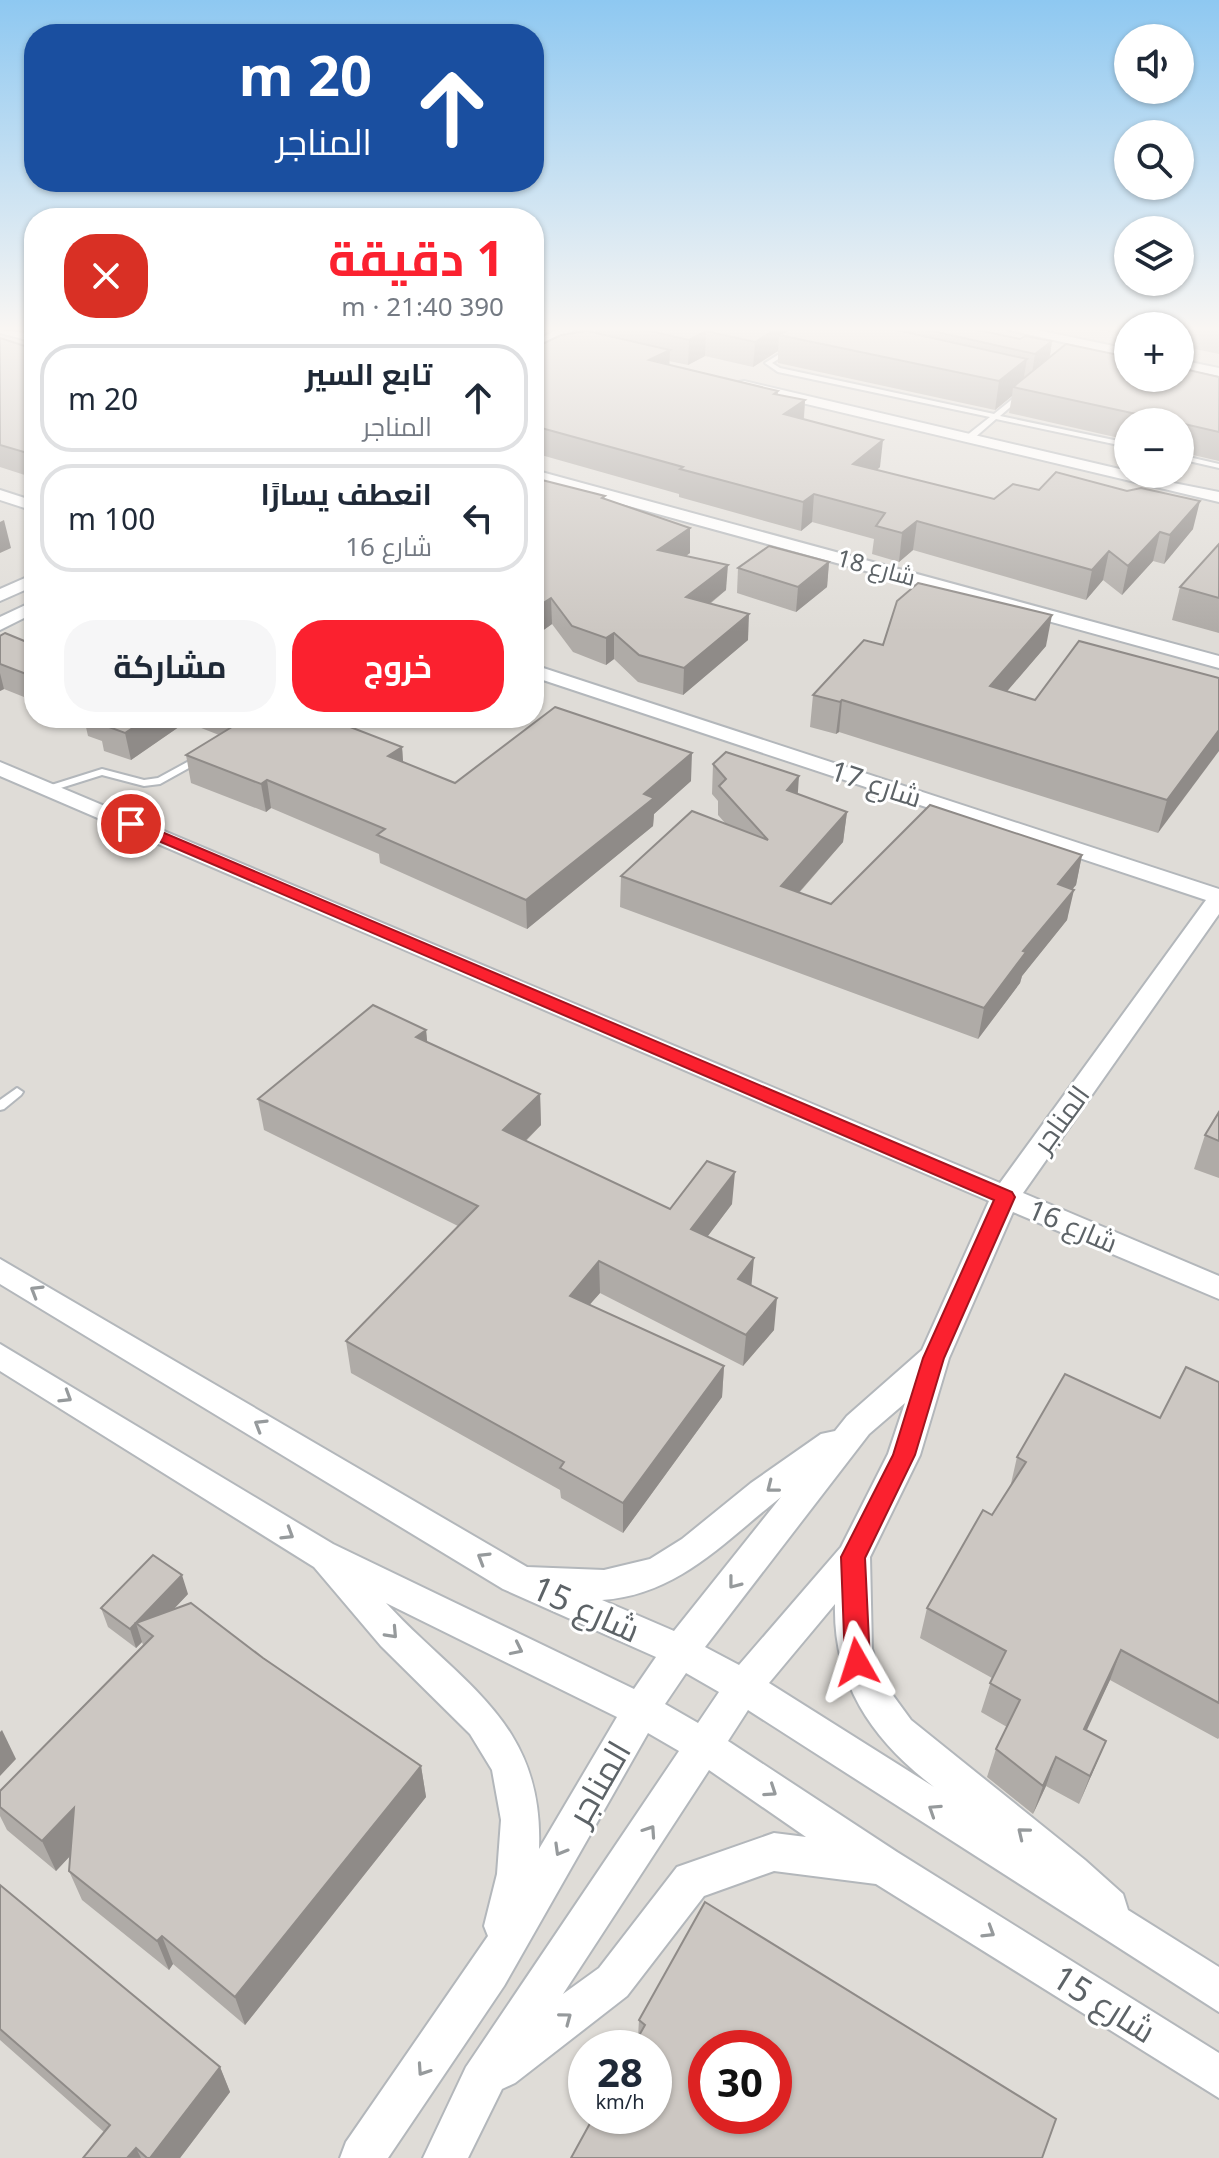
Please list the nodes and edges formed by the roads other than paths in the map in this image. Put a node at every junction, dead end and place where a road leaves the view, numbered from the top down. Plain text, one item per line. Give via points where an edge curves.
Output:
1 (938, 431) edge
2 (978, 431) edge
3 (1060, 431) edge
4 (969, 438) junction
5 (1114, 442) edge
6 (1194, 460) edge
7 (1219, 466) edge
8 (544, 478) edge
9 (0, 495) edge
10 (1219, 497) edge
11 (24, 503) edge
12 (24, 584) edge
13 (0, 596) edge
14 (24, 611) edge
15 (0, 624) edge
16 (1219, 662) edge
17 (544, 674) edge
18 (211, 751) edge
19 (0, 768) edge
20 (48, 789) junction
21 (1219, 897) edge
22 (17, 1092) dead end
23 (0, 1106) edge
24 (1005, 1197) junction
25 (0, 1270) edge
26 (1219, 1288) edge
27 (0, 1356) edge
28 (934, 1358) junction
29 (858, 1425) junction
30 (321, 1554) junction
31 (853, 1557) junction
32 (515, 1578) junction
33 (680, 1651) junction
34 (743, 1687) junction
35 (641, 1710) junction
36 (706, 1747) junction
37 (883, 1866) junction
38 (1164, 1959) junction
39 (490, 1972) junction
40 (1219, 1991) edge
41 (1219, 2077) edge
42 (481, 2082) junction
43 (362, 2158) edge
44 (445, 2158) edge

1 - 4 street
2 - 4 lane
3 - 5 lane
4 - 10 street
6 - 7 lane
8 - 16 street, شارع 18
9 - 11 street
12 - 13 street
14 - 15 street
17 - 21 street, شارع 17
18 - 20 lane via 160,781 144,783 102,772
19 - 20 street, شارع 16
20 - 24 street, شارع 16
21 - 24 street, المناجر
22 - 23 lane
24 - 26 street, شارع 16
24 - 28 street, المناجر
32 -> 25 street, شارع 15
27 -> 30 street, شارع 15
28 - 29 street, المناجر
28 - 31 street, المناجر via 904,1455
29 -> 32 street, المناجر via 779,1481 711,1539 653,1572 601,1585
29 -> 33 street, المناجر
30 -> 35 street, شارع 15
30 -> 39 street, شارع 15 via 417,1660 485,1724 503,1750 518,1788 521,1827 512,1901
31 - 34 street, المناجر
38 -> 31 street, شارع 15 via 1055,1859 896,1730 857,1662
32 - 33 street, شارع 15
33 - 34 street, شارع 15
33 - 35 street, المناجر
34 - 36 street, المناجر
38 -> 34 street, شارع 15
35 - 36 street, شارع 15
35 -> 39 street, المناجر
36 -> 37 street, شارع 15
42 -> 36 street, المناجر
37 -> 41 street, شارع 15
42 -> 37 street, المناجر via 613,1982 691,1881 774,1852
38 - 40 street, شارع 15
39 -> 43 street, المناجر
42 - 44 street, المناجر

